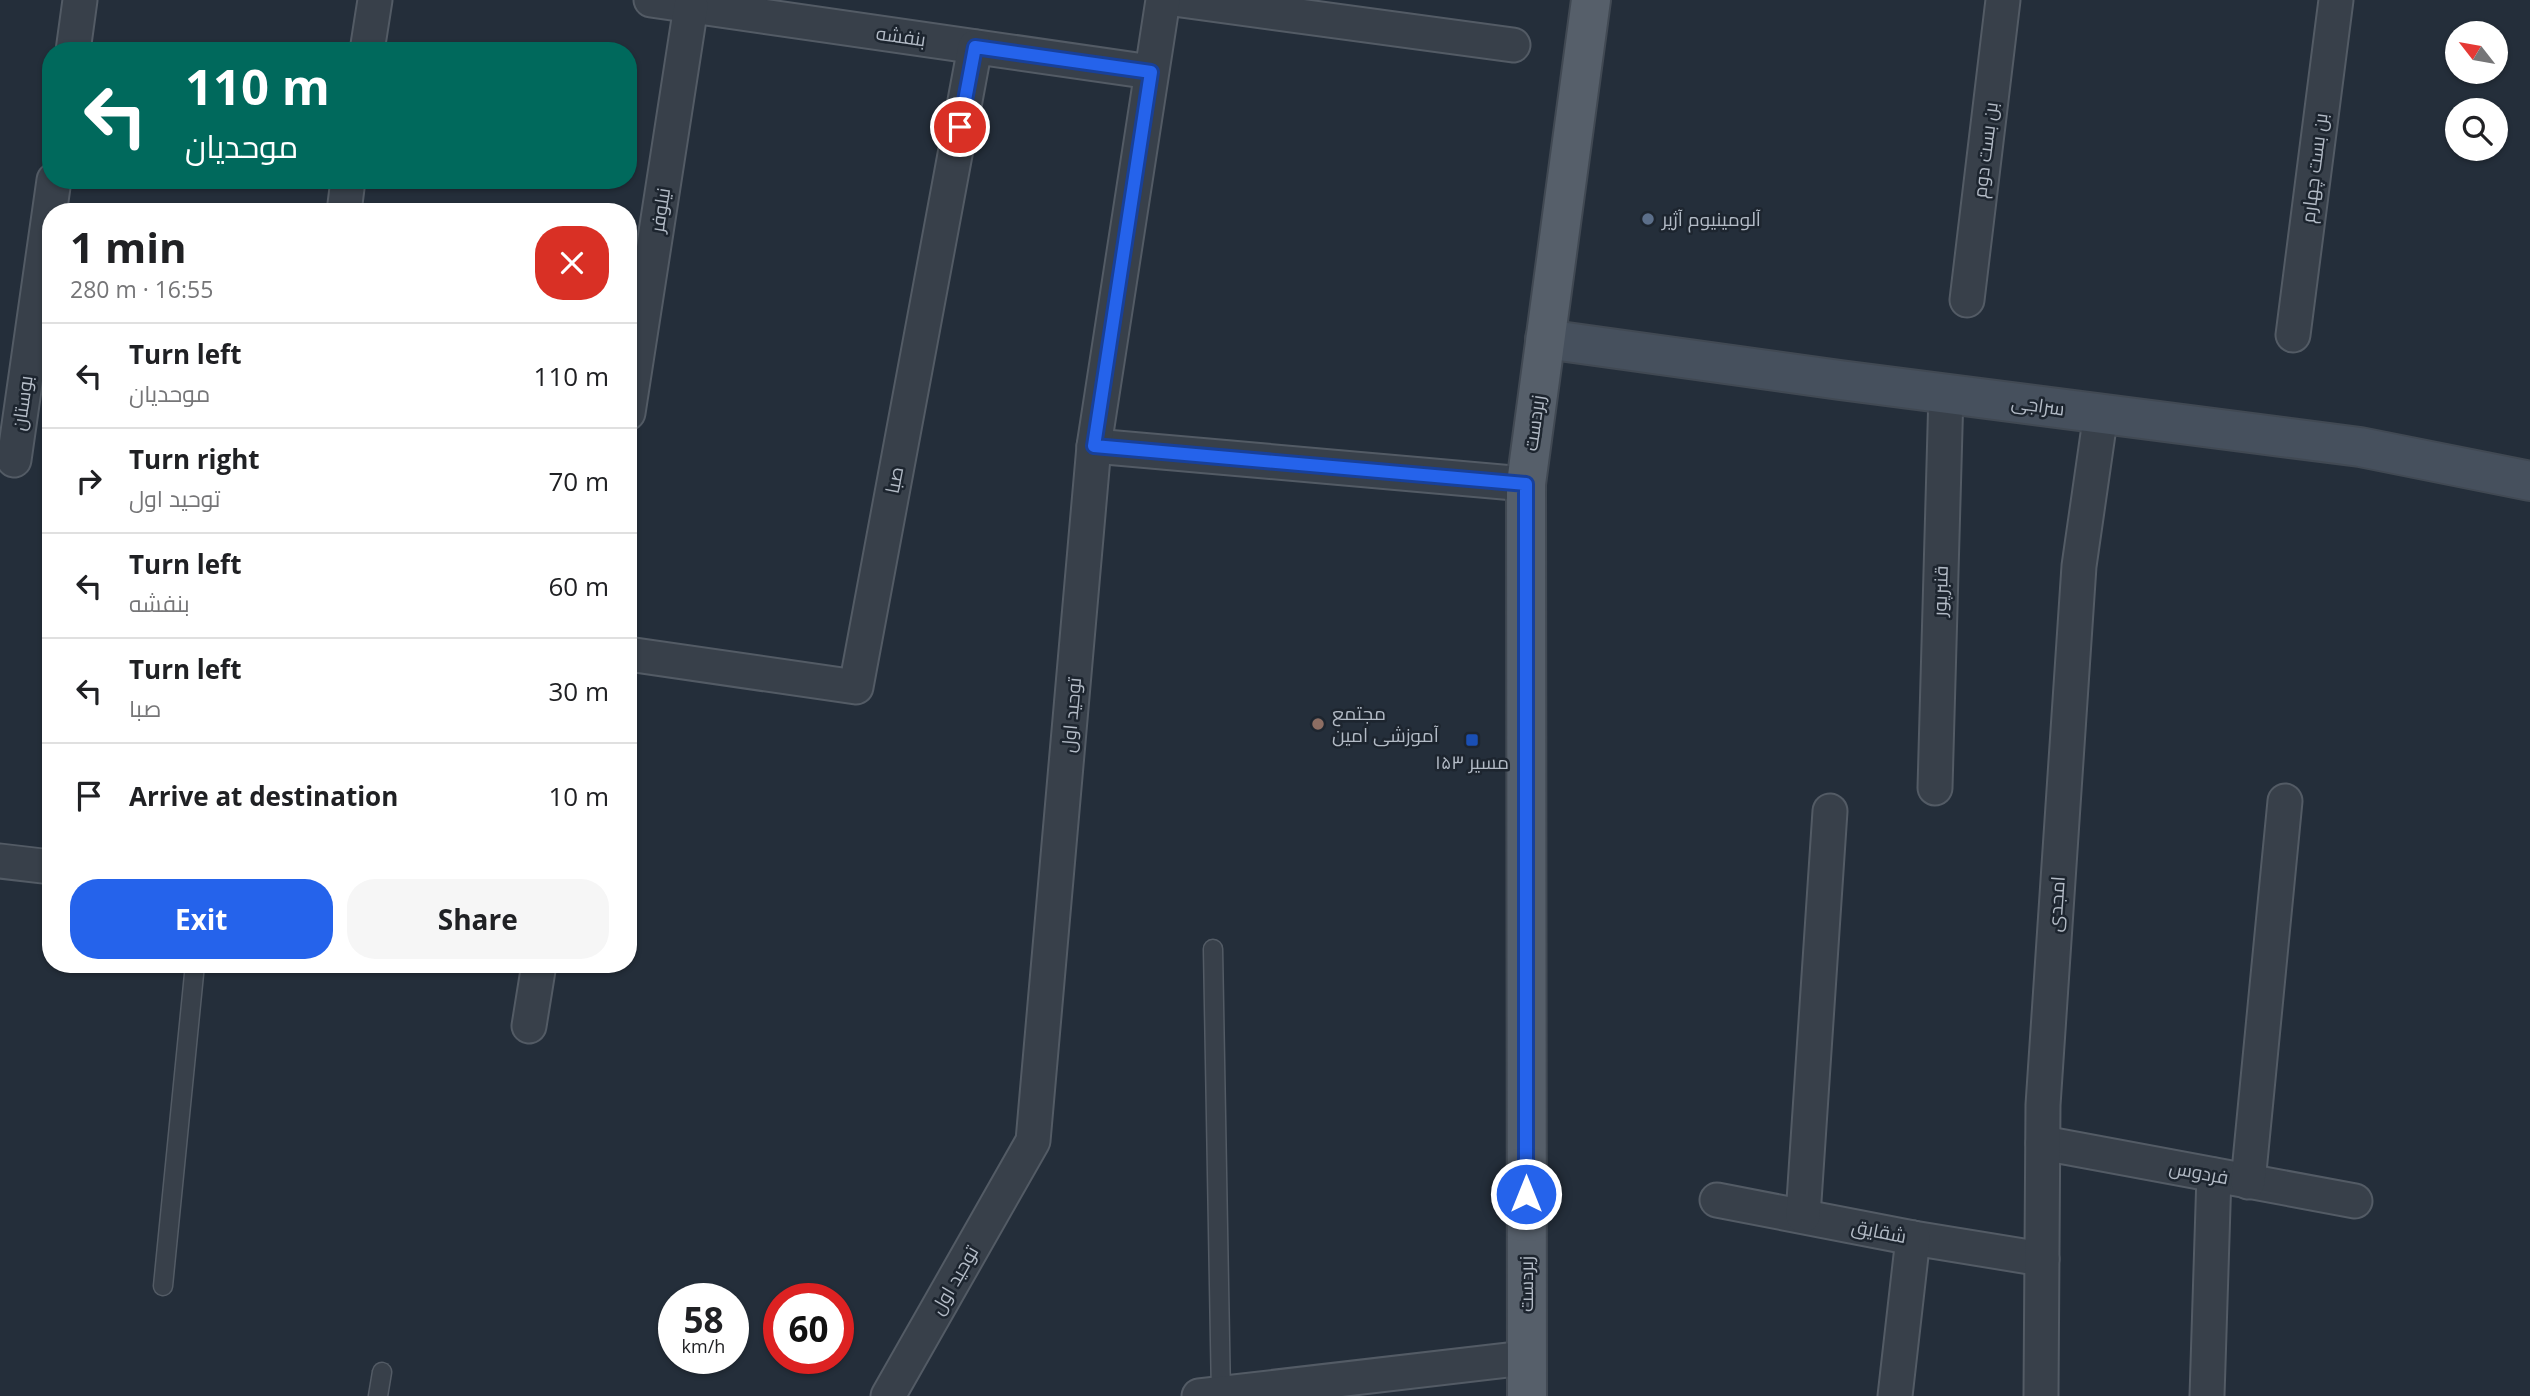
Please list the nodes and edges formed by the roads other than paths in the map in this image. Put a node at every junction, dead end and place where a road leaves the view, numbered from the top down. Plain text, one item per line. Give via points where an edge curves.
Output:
1 (80, 0) edge
2 (374, 0) edge
3 (651, 0) edge
4 (1163, 0) edge
5 (1181, 0) edge
6 (1591, 0) edge
7 (2003, 0) edge
8 (2334, 0) edge
9 (691, 6) junction
10 (807, 11) edge
11 (73, 42) edge
12 (368, 42) edge
13 (1513, 45) dead end
14 (975, 47) junction
15 (1151, 72) junction
16 (42, 264) edge
17 (1967, 300) dead end
18 (2293, 335) dead end
19 (1545, 339) junction
20 (637, 355) edge
21 (1945, 393) junction
22 (2101, 414) junction
23 (1094, 446) junction
24 (14, 460) dead end
25 (2530, 481) edge
26 (1526, 484) junction
27 (637, 654) edge
28 (1935, 789) dead end
29 (2285, 801) dead end
30 (1830, 811) dead end
31 (0, 860) edge
32 (42, 865) edge
33 (1213, 950) dead end
34 (194, 973) edge
35 (537, 973) edge
36 (529, 1026) dead end
37 (2043, 1143) junction
38 (2214, 1175) junction
39 (2248, 1182) junction
40 (1717, 1199) dead end
41 (2355, 1201) dead end
42 (1802, 1216) junction
43 (1913, 1238) junction
44 (2042, 1259) junction
45 (163, 1286) dead end
46 (1526, 1358) junction
47 (382, 1372) dead end
48 (1214, 1395) edge
49 (378, 1396) edge
50 (888, 1396) edge
51 (1527, 1396) edge
52 (1895, 1396) edge
53 (2040, 1396) edge
54 (2207, 1396) edge

1 - 11 street
2 - 12 street
3 - 9 street, بنفشه
4 - 15 street, توحید اول
5 - 13 street
6 - 19 main road, زبردست
7 - 17 street, بن بست دوم
8 - 18 street, بن بست چهارم
9 - 10 street, بنفشه
9 - 20 street, نیلوفر
10 - 14 street, بنفشه
14 - 15 street, بنفشه
14 - 27 street, صبا via 856,687
15 - 23 street, توحید اول
16 - 24 street, بوستان
19 - 21 street, سراجی
19 - 26 main road, زبردست
21 - 22 street, سراجی
21 - 28 street, قنبرپور
22 - 25 street, سراجی via 2360,447
22 - 37 street, امجدی via 2079,566
23 - 26 street
23 - 50 street, توحید اول via 1033,1141
26 - 46 main road, زبردست
29 - 39 street
30 - 42 street
31 - 32 street
33 - 48 lane
34 - 45 lane
35 - 36 street
37 - 38 street, فردوس
37 - 44 street, امجدی
38 - 39 street, فردوس
38 - 54 street
39 - 41 street, فردوس
40 - 42 street, شقایق
42 - 43 street, شقایق
43 - 44 street, شقایق
43 - 52 street
44 - 53 street, امجدی
46 - 48 street
46 - 51 main road, زبردست
47 - 49 lane

